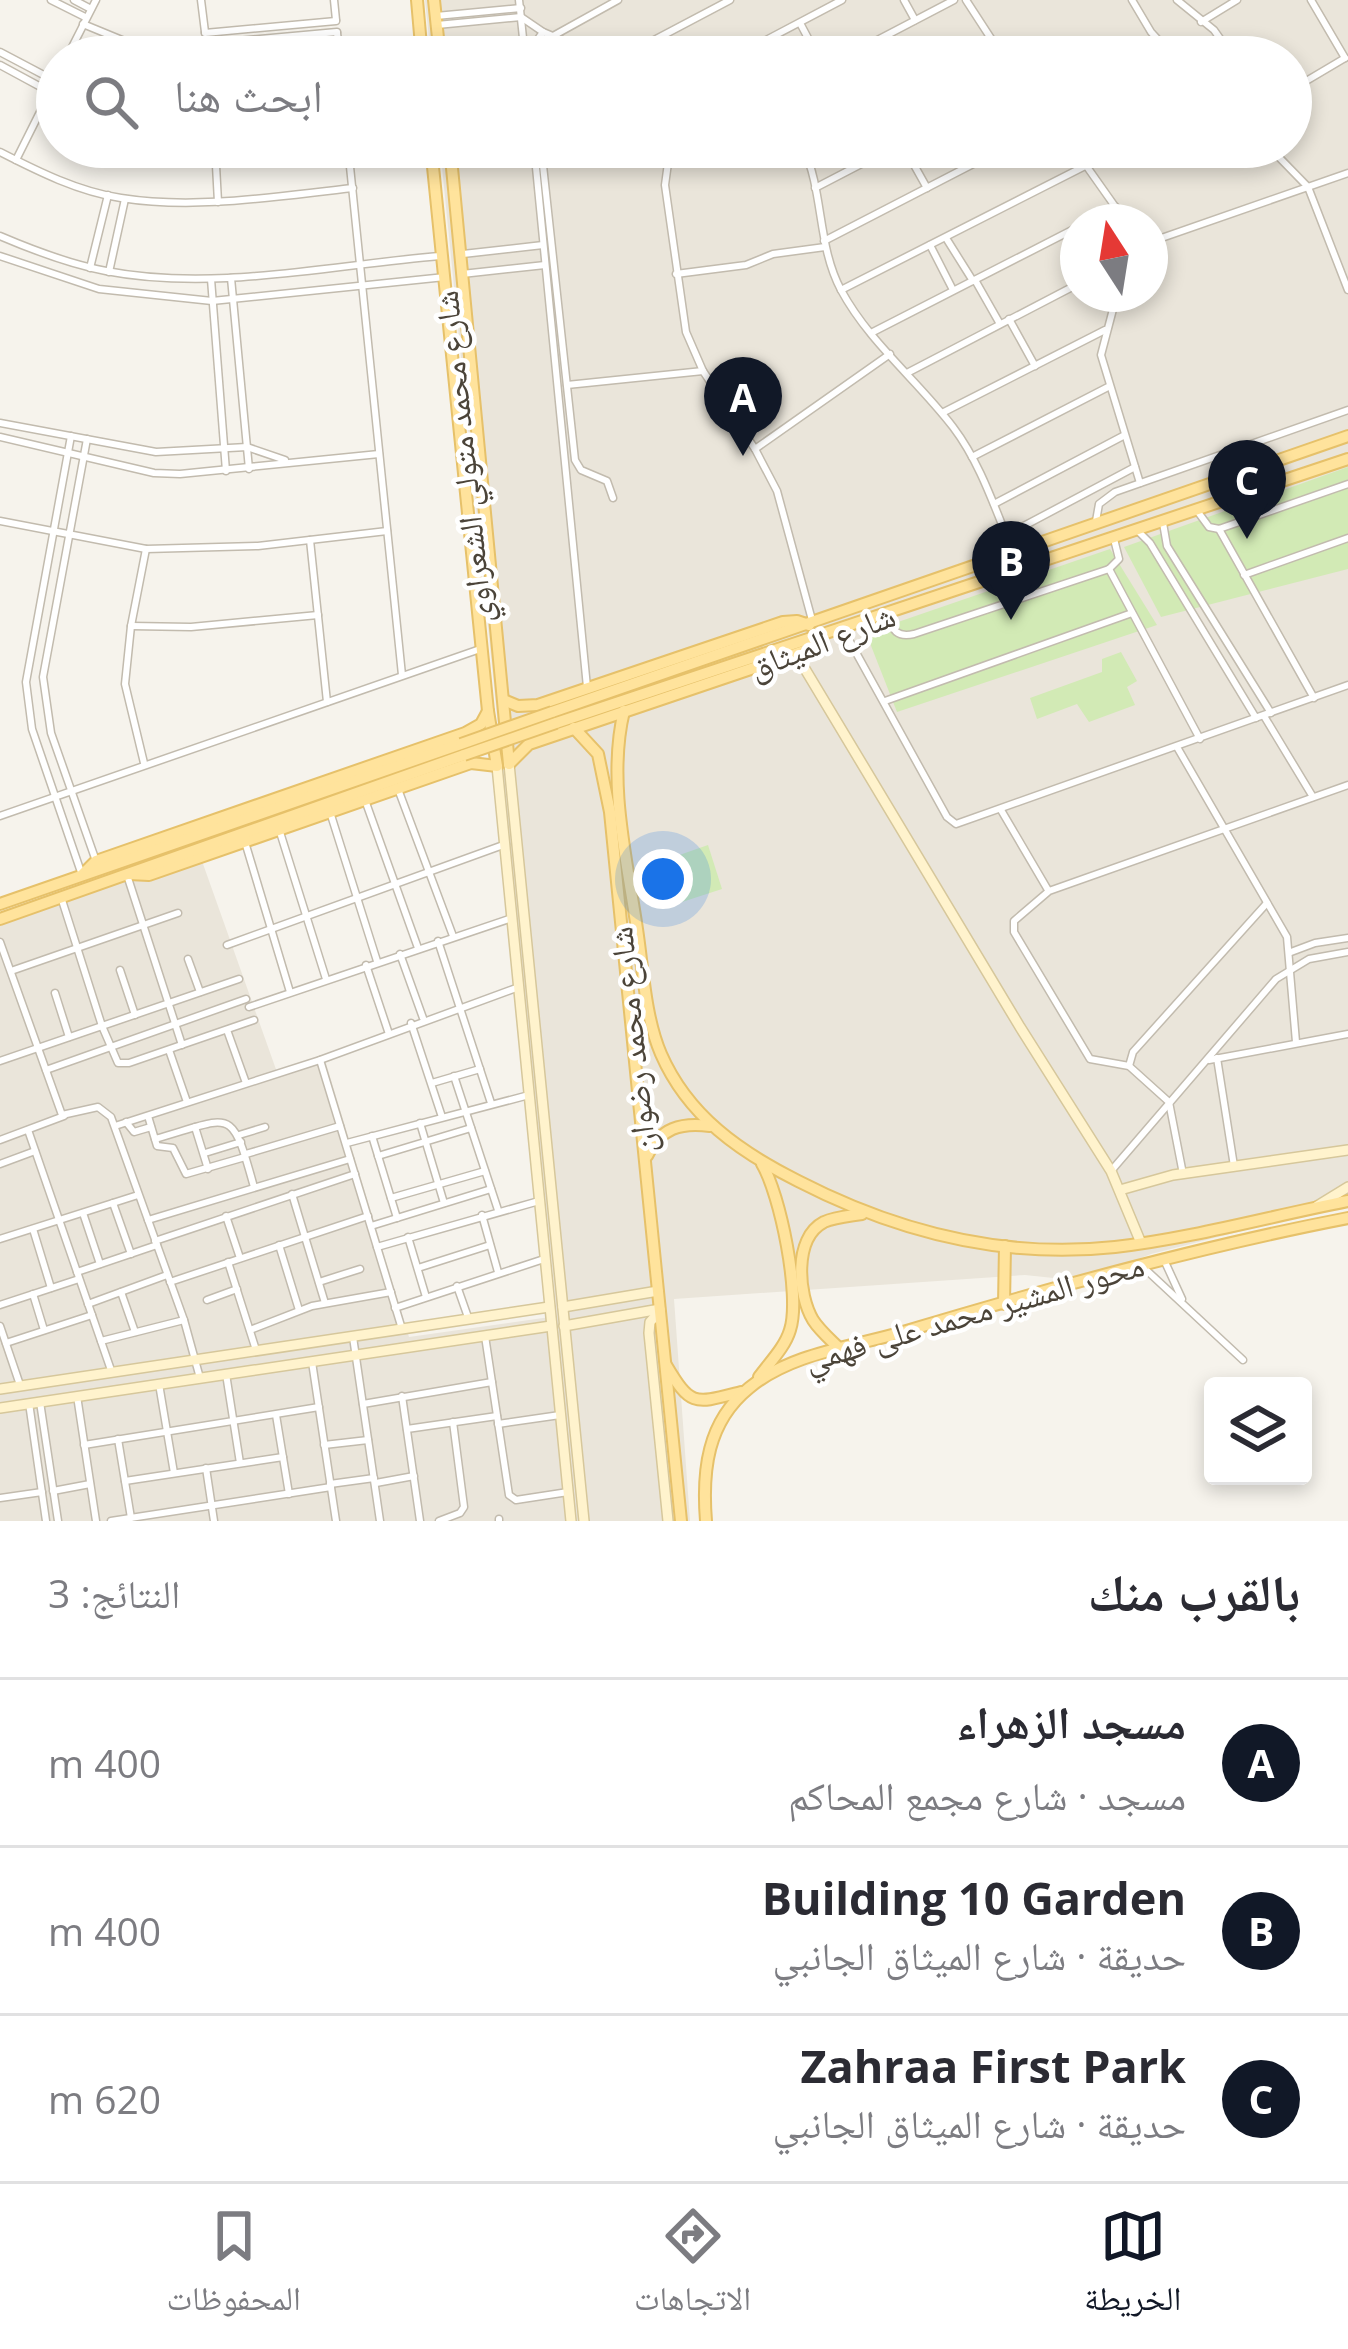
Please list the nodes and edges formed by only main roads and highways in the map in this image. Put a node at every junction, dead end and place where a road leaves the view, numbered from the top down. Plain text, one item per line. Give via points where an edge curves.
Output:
1 (417, 0) edge
2 (434, 0) edge
3 (420, 36) edge
4 (438, 36) edge
5 (447, 168) edge
6 (452, 168) edge
7 (433, 169) joint
8 (453, 186) junction
9 (435, 189) junction
10 (1348, 436) edge
11 (1283, 458) junction
12 (1348, 459) edge
13 (1254, 468) junction
14 (1292, 478) junction
15 (1262, 489) junction
16 (496, 606) junction
17 (478, 609) junction
18 (498, 629) junction
19 (812, 629) junction
20 (481, 632) junction
21 (506, 701) junction
22 (532, 706) junction
23 (624, 711) junction
24 (488, 712) junction
25 (574, 728) junction
26 (465, 733) junction
27 (544, 738) junction
28 (618, 749) junction
29 (597, 753) junction
30 (471, 763) junction
31 (503, 765) junction
32 (128, 874) junction
33 (82, 875) junction
34 (0, 904) edge
35 (0, 919) edge
36 (713, 1127) junction
37 (760, 1161) junction
38 (645, 1164) junction
39 (1348, 1201) edge
40 (865, 1214) junction
41 (1348, 1218) edge
42 (1005, 1246) junction
43 (1004, 1304) junction
44 (840, 1349) junction
45 (664, 1362) junction
46 (749, 1388) junction
47 (681, 1521) edge
48 (706, 1521) edge

1 - 3 main road
2 - 4 main road
5 - 7 main road
6 - 8 main road, شارع محمد متولي الشعراوي
7 - 9 main road, شارع محمد متولي الشعراوي
8 - 9 main road
8 - 16 main road, شارع محمد متولي الشعراوي
9 - 17 main road, شارع محمد متولي الشعراوي
10 - 11 main road, شارع الميثاق
11 - 13 main road, شارع الميثاق
11 - 14 main road
12 - 14 main road, شارع الميثاق
13 - 15 main road
13 - 19 main road, شارع الميثاق
14 - 15 main road, شارع الميثاق
15 - 19 main road, شارع الميثاق via 843,629
16 - 17 main road via 487,614
16 - 18 main road, شارع محمد متولي الشعراوي
17 - 20 main road, شارع محمد متولي الشعراوي
18 - 20 main road via 490,624
18 - 21 main road, شارع محمد متولي الشعراوي
19 - 22 main road, شارع الميثاق via 790,620
19 - 23 main road, شارع الميثاق via 812,646 796,654
19 - 32 main road, bridge
19 - 33 main road, bridge
20 - 24 main road, شارع محمد متولي الشعراوي
21 - 22 main road, شارع الميثاق
21 - 31 main road, شارع محمد متولي الشعراوي
22 - 27 main road via 532,725
23 - 25 main road, شارع الميثاق
23 - 28 main road, شارع محمد رضوان
24 - 26 main road
24 - 31 main road, شارع محمد متولي الشعراوي
25 - 27 main road, شارع الميثاق
25 - 29 main road
26 - 30 main road via 475,748
26 - 33 main road via 96,860
27 - 31 main road, شارع الميثاق
28 - 29 main road
28 - 36 main road, شارع محمد رضوان via 655,1035 676,1083
29 - 38 main road, شارع محمد رضوان via 610,812
30 - 31 main road
30 - 32 main road via 144,877
32 - 35 main road
33 - 34 main road
36 - 37 main road, شارع محمد رضوان
36 - 38 main road via 670,1129
37 - 40 main road, محور المشير محمد على فهمي
37 - 46 main road via 781,1208 793,1319
38 - 45 main road, شارع محمد رضوان
39 - 42 main road, محور المشير محمد على فهمي via 1141,1243
40 - 42 main road, محور المشير محمد على فهمي
40 - 44 main road via 823,1222 803,1248 806,1305
41 - 43 main road, محور المشير محمد على فهمي
42 - 43 main road
43 - 44 main road, محور المشير محمد على فهمي
44 - 46 main road, محور المشير محمد على فهمي via 791,1363
45 - 46 main road via 691,1400
45 - 47 main road
46 - 48 main road via 707,1454

